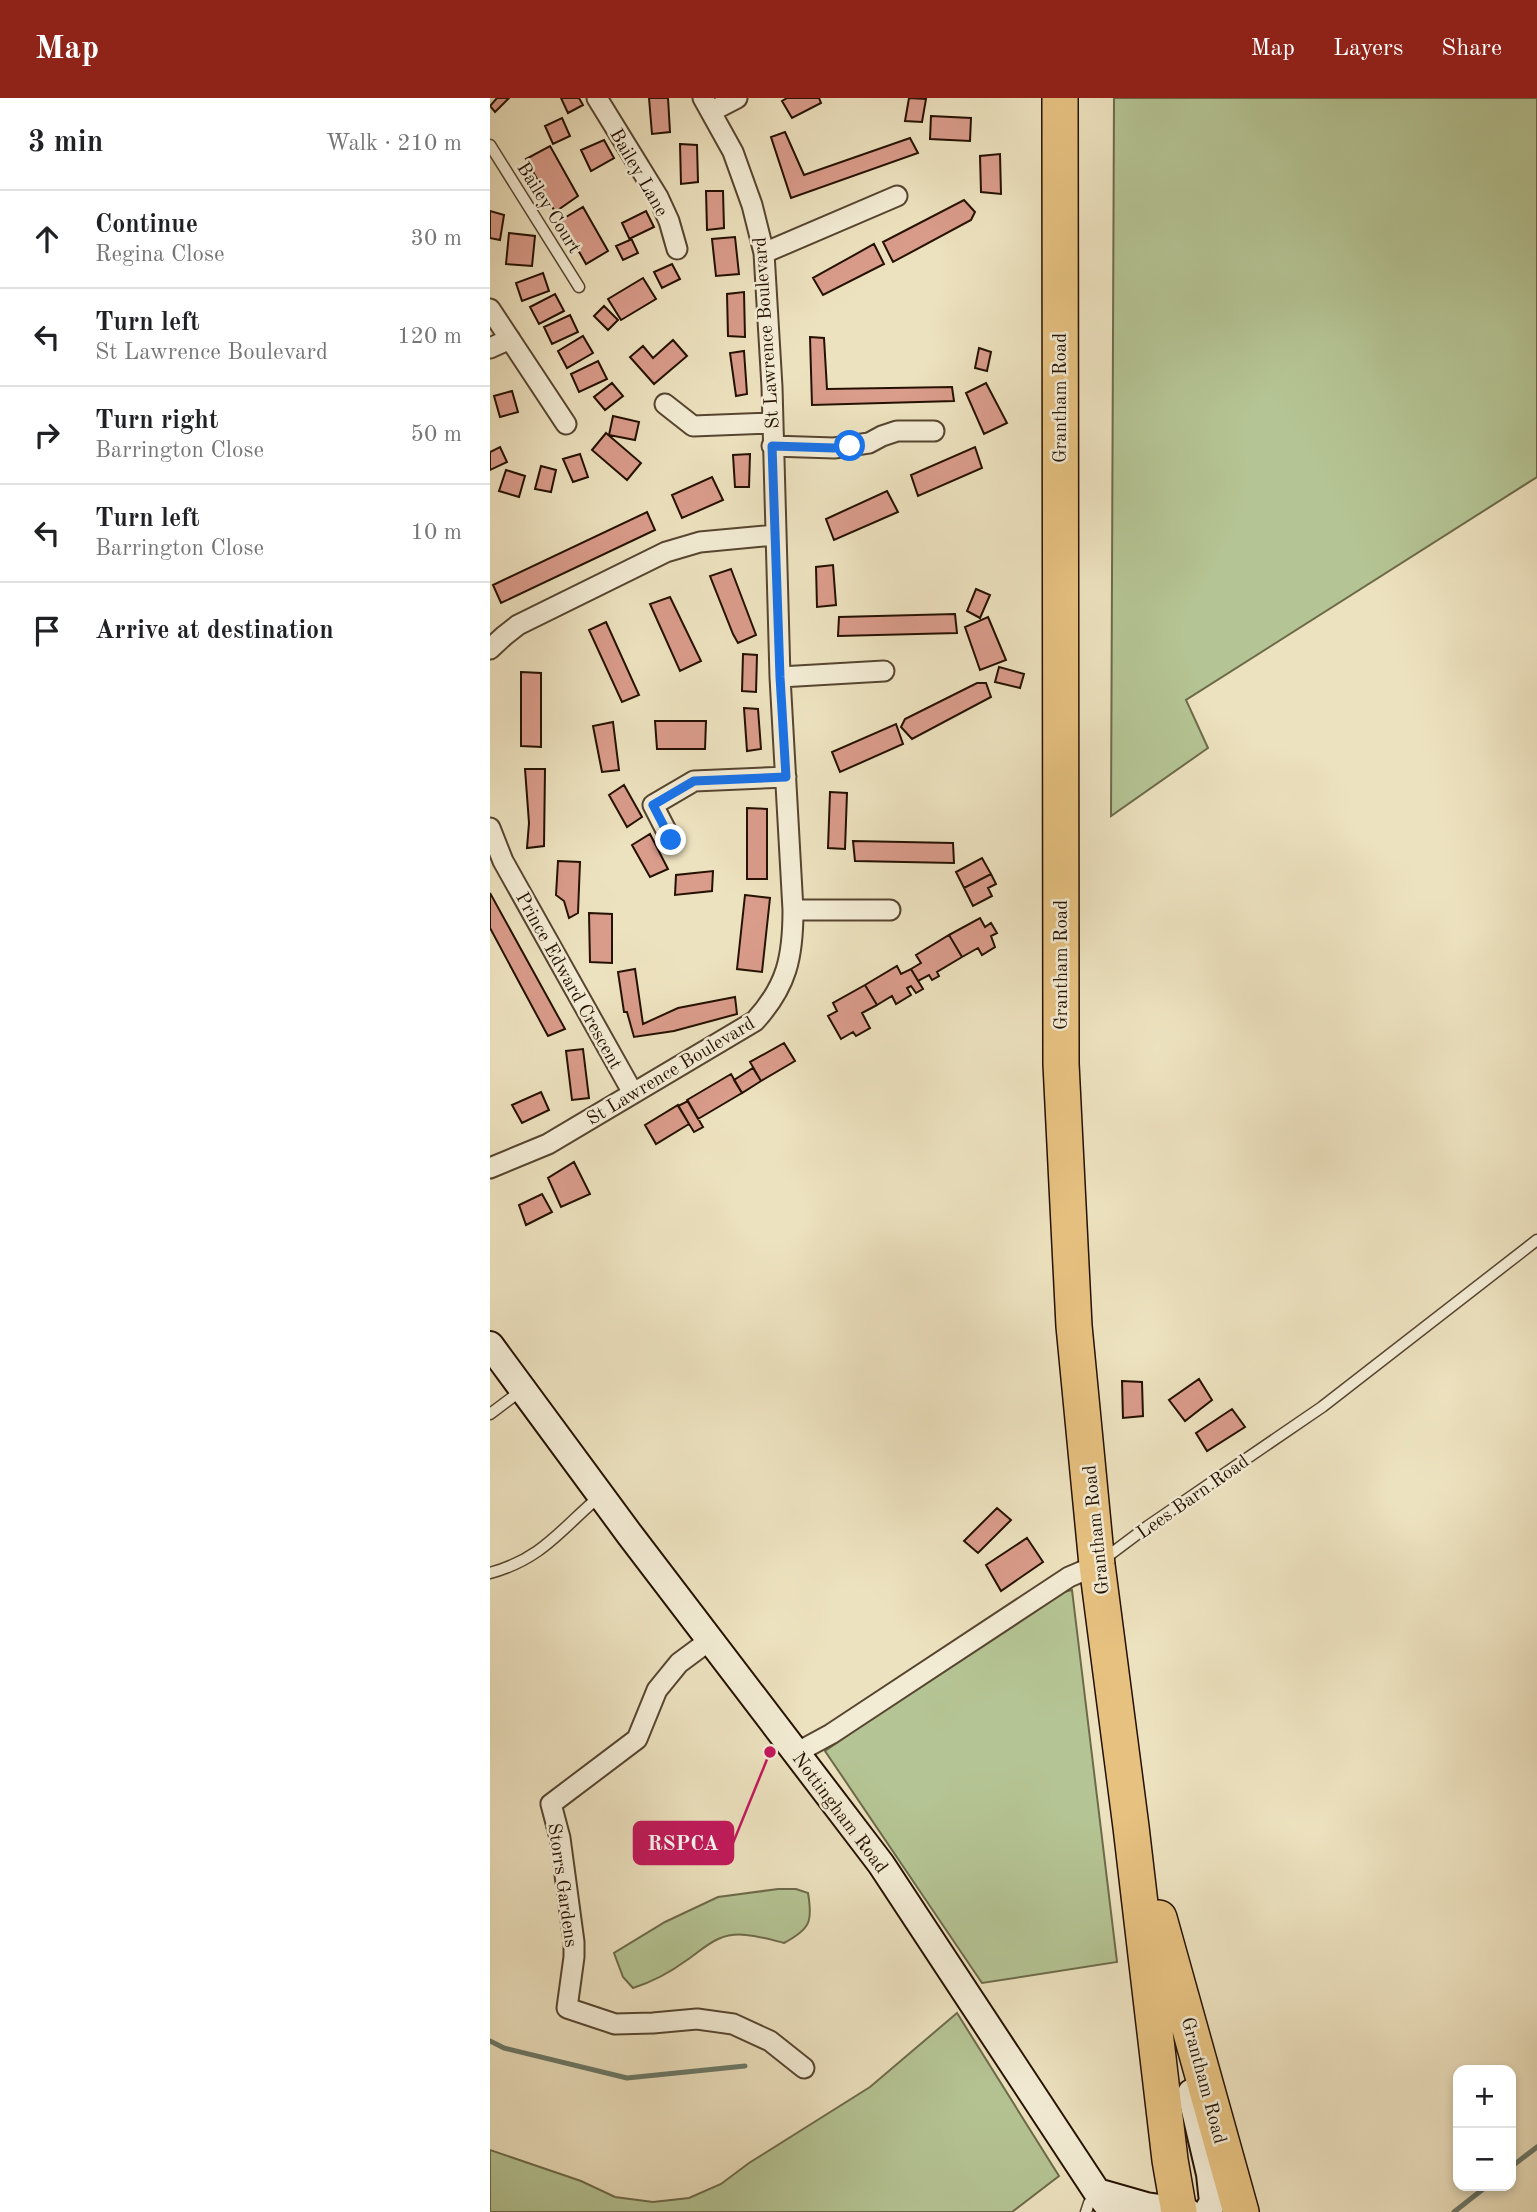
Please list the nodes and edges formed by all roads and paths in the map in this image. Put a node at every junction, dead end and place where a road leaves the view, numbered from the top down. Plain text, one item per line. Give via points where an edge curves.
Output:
1 (597, 98) edge
2 (737, 98) edge
3 (1060, 98) edge
4 (707, 105) edge
5 (490, 145) edge
6 (897, 196) dead end
7 (677, 249) dead end
8 (764, 253) junction
9 (579, 287) dead end
10 (490, 309) edge
11 (510, 339) junction
12 (490, 348) edge
13 (665, 404) dead end
14 (772, 423) junction
15 (566, 425) dead end
16 (934, 431) dead end
17 (772, 446) junction
18 (775, 535) junction
19 (490, 649) edge
20 (884, 671) dead end
21 (780, 677) junction
22 (786, 777) junction
23 (490, 828) edge
24 (671, 840) dead end
25 (890, 910) dead end
26 (793, 911) junction
27 (633, 1093) junction
28 (490, 1168) edge
29 (1537, 1240) edge
30 (490, 1345) edge
31 (522, 1390) junction
32 (490, 1414) edge
33 (600, 1495) junction
34 (1097, 1564) junction
35 (490, 1573) edge
36 (710, 1640) junction
37 (796, 1753) junction
38 (1131, 1828) junction
39 (1174, 1968) junction
40 (804, 2067) dead end
41 (1099, 2205) edge
42 (1188, 2211) edge
43 (1241, 2212) edge

1 - 7 street, Bailey Lane via 658,197
2 - 4 street
3 - 34 highway, Grantham Road via 1061,1064 1074,1326
4 - 8 street, St Lawrence Boulevard via 733,152
5 - 9 lane, Bailey Court
6 - 8 street
8 - 14 street, St Lawrence Boulevard
10 - 11 street
11 - 12 street
11 - 15 street
13 - 14 street via 693,426
14 - 17 street, St Lawrence Boulevard
16 - 17 street via 897,431 870,443 834,448
17 - 18 street, St Lawrence Boulevard
18 - 19 street via 700,542 666,552 518,625
18 - 21 street, St Lawrence Boulevard
20 - 21 street
21 - 22 street, St Lawrence Boulevard
22 - 24 street via 694,781 653,805
22 - 26 street, St Lawrence Boulevard
23 - 27 street, Prince Edward Crescent via 503,860
25 - 26 street
26 - 27 street, St Lawrence Boulevard via 786,971 770,1004 743,1030
27 - 28 street, St Lawrence Boulevard via 548,1144
29 - 34 lane, Lees Barn Road via 1322,1407
30 - 31 street, Nottingham Road
31 - 32 lane
31 - 33 street, Nottingham Road
33 - 35 lane via 538,1552
33 - 36 street, Nottingham Road
34 - 37 street, Lees Barn Road via 1069,1577
34 - 38 highway, Grantham Road
36 - 37 street, Nottingham Road
36 - 40 street, Storrs Gardens via 679,1663 657,1690 637,1739 551,1804 560,1838 573,1942 566,2008 614,2024 697,2019 733,2024 770,2041
37 - 41 street, Nottingham Road via 881,1864
38 - 39 highway, Grantham Road
38 - 42 highway, Grantham Road via 1170,2161
39 - 42 street via 1170,2014 1208,2160 1213,2202
39 - 43 highway, Grantham Road
41 - 42 street, Nottingham Road

